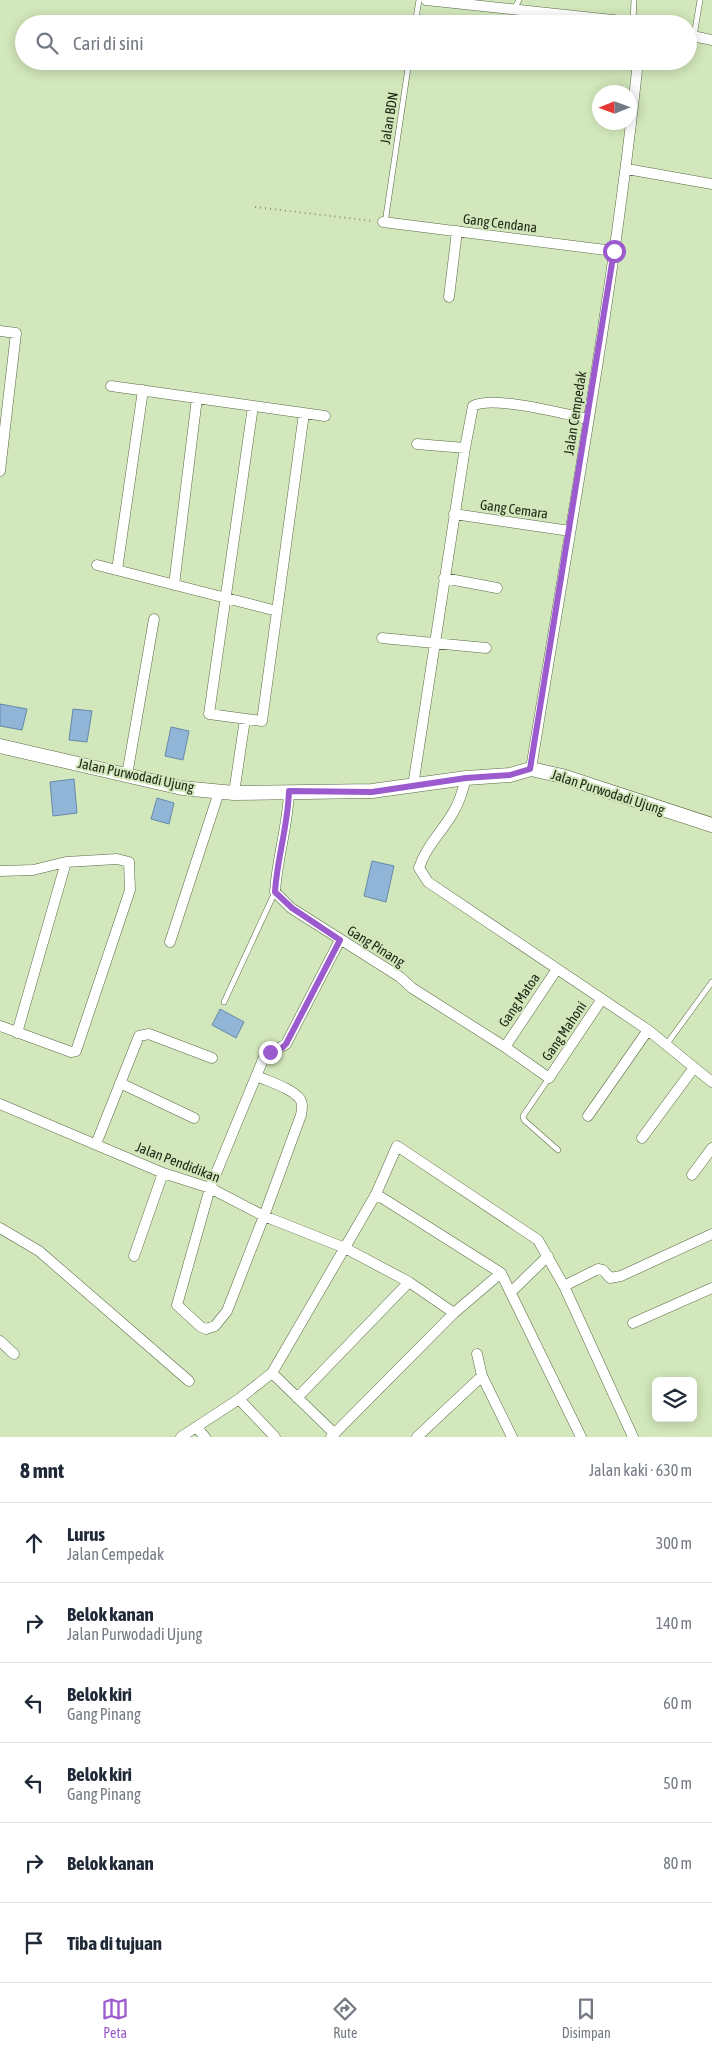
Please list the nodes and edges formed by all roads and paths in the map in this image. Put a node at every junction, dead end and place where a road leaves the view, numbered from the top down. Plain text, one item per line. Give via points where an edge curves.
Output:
1 (418, 0) edge
2 (426, 0) edge
3 (634, 0) edge
4 (700, 0) edge
5 (516, 5) edge
6 (416, 15) edge
7 (586, 15) edge
8 (639, 15) edge
9 (696, 15) edge
10 (697, 36) edge
11 (712, 40) edge
12 (408, 70) edge
13 (637, 70) edge
14 (627, 169) junction
15 (712, 184) edge
16 (255, 207) dead end
17 (384, 223) junction
18 (457, 232) junction
19 (614, 251) junction
20 (449, 297) dead end
21 (0, 331) edge
22 (111, 386) dead end
23 (143, 390) junction
24 (197, 398) junction
25 (253, 406) junction
26 (304, 413) junction
27 (325, 416) dead end
28 (588, 419) junction
29 (417, 444) dead end
30 (465, 448) junction
31 (0, 471) edge
32 (454, 514) junction
33 (570, 531) junction
34 (97, 565) dead end
35 (117, 570) junction
36 (444, 578) junction
37 (174, 585) junction
38 (497, 588) dead end
39 (226, 598) junction
40 (277, 610) junction
41 (154, 619) dead end
42 (382, 638) dead end
43 (434, 643) junction
44 (486, 648) dead end
45 (244, 719) junction
46 (0, 746) edge
47 (530, 769) junction
48 (127, 774) junction
49 (466, 778) junction
50 (413, 786) junction
51 (289, 791) junction
52 (219, 792) junction
53 (234, 793) junction
54 (712, 825) edge
55 (66, 862) junction
56 (0, 871) edge
57 (275, 892) junction
58 (340, 940) junction
59 (170, 942) dead end
60 (557, 969) junction
61 (712, 982) edge
62 (602, 999) junction
63 (224, 1002) dead end
64 (0, 1027) edge
65 (648, 1030) junction
66 (17, 1033) junction
67 (666, 1046) junction
68 (504, 1047) junction
69 (212, 1058) dead end
70 (693, 1069) junction
71 (257, 1076) junction
72 (549, 1078) junction
73 (712, 1082) edge
74 (120, 1083) junction
75 (0, 1104) edge
76 (588, 1116) dead end
77 (194, 1118) dead end
78 (642, 1138) dead end
79 (96, 1144) junction
80 (712, 1148) edge
81 (558, 1150) dead end
82 (163, 1173) junction
83 (692, 1175) dead end
84 (210, 1188) junction
85 (376, 1194) junction
86 (264, 1216) junction
87 (0, 1228) edge
88 (712, 1234) edge
89 (345, 1248) junction
90 (134, 1256) dead end
91 (548, 1256) junction
92 (501, 1273) junction
93 (409, 1282) junction
94 (564, 1286) junction
95 (712, 1288) edge
96 (511, 1292) junction
97 (454, 1312) junction
98 (632, 1323) dead end
99 (0, 1341) edge
100 (14, 1354) dead end
101 (477, 1354) dead end
102 (272, 1373) junction
103 (482, 1376) junction
104 (189, 1380) dead end
105 (297, 1398) junction
106 (239, 1399) junction
107 (196, 1427) junction
108 (333, 1435) edge
109 (509, 1436) edge
110 (181, 1437) edge
111 (205, 1437) edge
112 (275, 1437) edge
113 (417, 1437) edge
114 (581, 1437) edge
115 (633, 1437) edge

1 - 6 lane
2 - 5 street
3 - 8 lane
4 - 9 lane
5 - 7 street
10 - 11 street
12 - 17 lane, Jalan BDN
13 - 14 street, Jalan Cempedak
14 - 15 street
14 - 19 street, Jalan Cempedak
16 - 17 path
17 - 18 street, Gang Cendana
18 - 19 street, Gang Cendana
18 - 20 street
19 - 28 street, Jalan Cempedak
21 - 31 street via 16,333
22 - 23 street
23 - 24 street
23 - 35 street
24 - 25 street
24 - 37 street
25 - 26 street
25 - 39 street
26 - 27 street
26 - 40 street
28 - 30 street via 510,404 478,404 473,406 470,415
28 - 33 street, Jalan Cempedak
29 - 30 street
30 - 32 street
32 - 33 street, Gang Cemara
32 - 36 street
33 - 47 street, Jalan Cempedak
34 - 35 street
35 - 37 street
36 - 38 street
36 - 43 street
37 - 39 street
39 - 40 street
39 - 45 street via 209,714
40 - 45 street via 262,721
41 - 48 street
42 - 43 street
43 - 44 street
43 - 50 street
45 - 53 street
46 - 48 street, Jalan Purwodadi Ujung
47 - 49 street, Jalan Purwodadi Ujung via 510,775
47 - 54 street, Jalan Purwodadi Ujung via 562,776
48 - 52 street, Jalan Purwodadi Ujung via 182,788
49 - 50 street, Jalan Purwodadi Ujung
49 - 60 street via 453,813 423,855 419,868 428,882
50 - 51 street, Jalan Purwodadi Ujung via 372,792
51 - 53 street, Jalan Purwodadi Ujung
51 - 57 street via 289,813
52 - 53 street, Jalan Purwodadi Ujung
52 - 59 street
55 - 56 street via 33,870
55 - 66 street
55 - 66 street via 117,859 129,862 130,890 76,1051
57 - 58 street, Gang Pinang via 292,908
57 - 63 lane
58 - 68 street, Gang Pinang
58 - 71 street via 286,1044 264,1056
60 - 62 street
60 - 68 street, Gang Matoa
61 - 67 lane
62 - 65 street
62 - 72 street, Gang Mahoni
64 - 66 street
65 - 67 street
65 - 76 street
67 - 70 street
68 - 72 street, Gang Pinang
69 - 74 street via 143,1034 137,1040
70 - 73 street
70 - 78 street
71 - 84 street
71 - 86 street via 289,1091 302,1106
72 - 81 lane via 523,1116
74 - 77 street
74 - 79 street
75 - 79 street, Jalan Pendidikan
79 - 82 street, Jalan Pendidikan
80 - 83 street
82 - 84 street, Jalan Pendidikan
82 - 90 street
84 - 86 street, Jalan Pendidikan
84 - 86 street via 177,1305 202,1327 215,1326 227,1311
85 - 89 street
85 - 91 street via 397,1146 538,1240
85 - 92 street
86 - 89 street, Jalan Pendidikan
87 - 104 street via 40,1251
88 - 94 street via 621,1276 610,1278 598,1268
89 - 93 street, Jalan Pendidikan
89 - 102 street
91 - 94 street
91 - 96 street
92 - 96 street
92 - 97 street
93 - 97 street, Jalan Pendidikan
93 - 105 street
94 - 115 street
95 - 98 street
96 - 114 street
97 - 108 street
99 - 100 street
101 - 103 street
102 - 105 street
102 - 106 street
103 - 109 street
103 - 113 street
105 - 108 street
106 - 107 street
106 - 112 street
107 - 110 street
107 - 111 street

